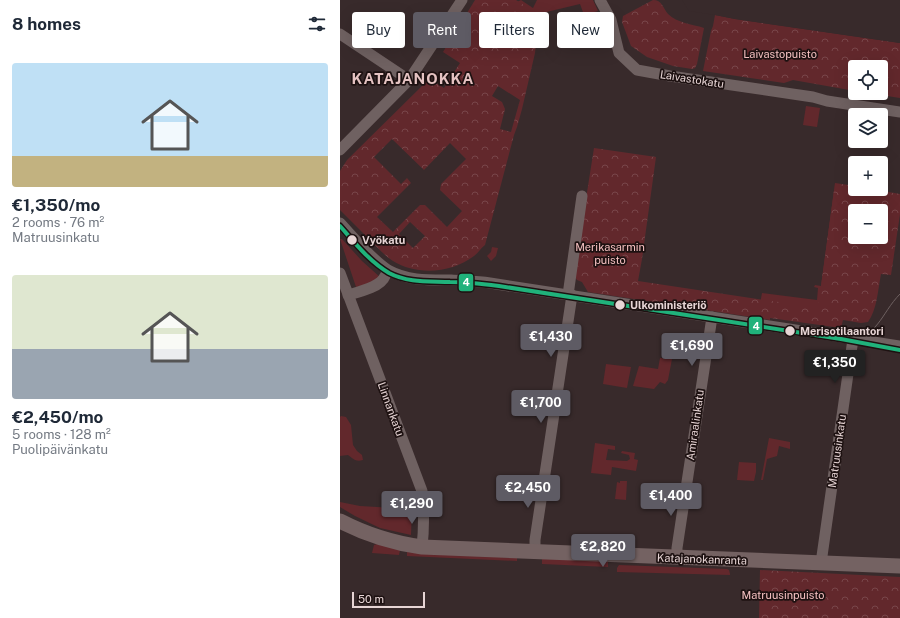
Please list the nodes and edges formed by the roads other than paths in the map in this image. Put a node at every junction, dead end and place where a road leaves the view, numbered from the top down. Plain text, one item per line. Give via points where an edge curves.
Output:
1 (462, 0) edge
2 (600, 0) edge
3 (340, 34) edge
4 (409, 80) junction
5 (900, 112) edge
6 (340, 150) edge
7 (582, 196) dead end
8 (340, 223) edge
9 (340, 273) edge
10 (385, 276) dead end
11 (348, 295) junction
12 (570, 295) junction
13 (712, 317) junction
14 (853, 339) junction
15 (900, 346) edge
16 (340, 521) edge
17 (422, 547) junction
18 (535, 552) junction
19 (677, 558) junction
20 (821, 563) junction
21 (900, 566) edge

1 - 4 street
2 - 5 street, Laivastokatu via 611,20 619,53 637,70
3 - 4 street
4 - 6 street
7 - 12 street
8 - 12 street via 377,261 405,277 481,282
9 - 11 street, Linnankatu
10 - 11 street via 377,285
11 - 17 street, Linnankatu via 422,491
12 - 13 street
12 - 18 street
13 - 14 street
13 - 19 street, Amiraalinkatu
14 - 15 street
14 - 20 street, Matruusinkatu
16 - 17 main road, Katajanokanranta via 390,542
17 - 18 main road, Katajanokanranta
18 - 19 main road, Katajanokanranta
19 - 20 main road, Katajanokanranta
20 - 21 main road, Katajanokanranta

